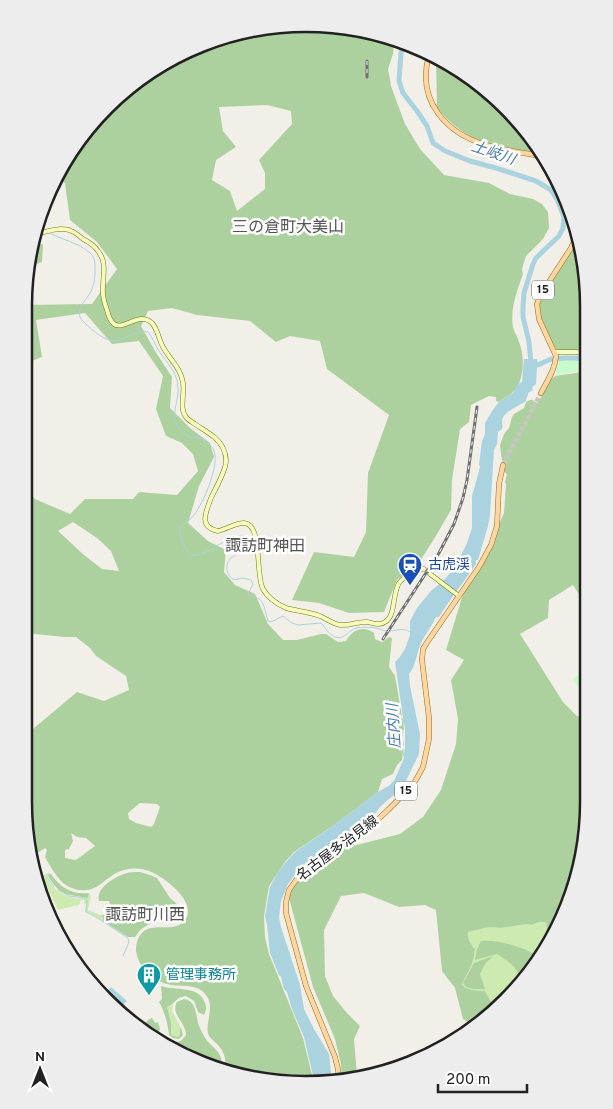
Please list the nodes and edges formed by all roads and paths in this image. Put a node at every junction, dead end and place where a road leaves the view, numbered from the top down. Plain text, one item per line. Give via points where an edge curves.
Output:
1 (428, 61) edge
2 (535, 155) edge
3 (43, 233) edge
4 (573, 244) edge
5 (580, 353) edge
6 (555, 354) junction
7 (541, 392) tunnel mouth
8 (503, 465) tunnel mouth
9 (424, 569) dead end
10 (431, 575) dead end
11 (458, 596) junction
12 (338, 1074) edge

1 - 2 main road via 429,96 446,122 482,144
3 - 9 main road via 63,229 74,232 99,251 104,271 103,297 116,326 143,319 155,327 182,377 186,418 215,438 226,456 226,466 205,512 206,524 218,531 244,523 253,528 260,581 275,602 338,625 382,624 390,617 400,582 416,570
4 - 6 main road, 15 via 537,304 537,314
5 - 6 main road
6 - 7 main road, 15 via 554,369
8 - 11 main road, 名古屋多治見線 / 15 via 496,531 483,561
10 - 11 main road
11 - 12 main road, 名古屋多治見線 / 15 via 422,653 430,730 423,767 417,778 379,820 299,876 287,896 286,913 306,986 335,1057

